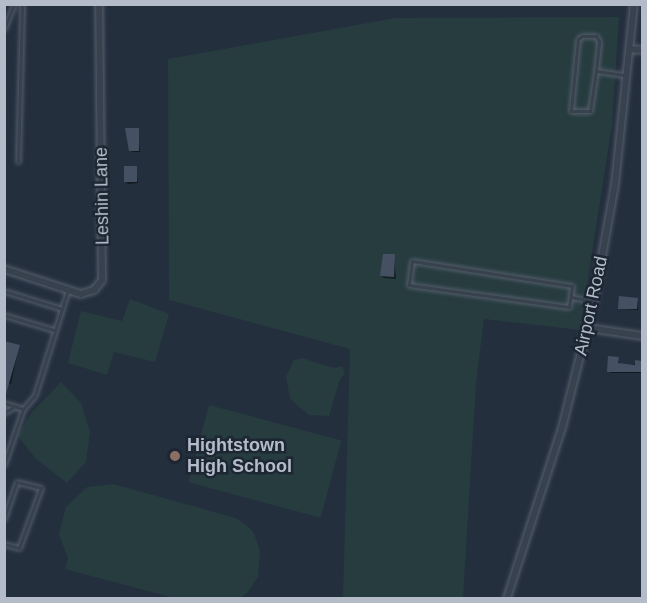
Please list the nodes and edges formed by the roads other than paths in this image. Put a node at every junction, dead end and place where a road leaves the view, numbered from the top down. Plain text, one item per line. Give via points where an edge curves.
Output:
1 (14, 4) edge
2 (22, 4) edge
3 (99, 4) edge
4 (634, 4) edge
5 (4, 30) edge
6 (629, 49) junction
7 (642, 50) edge
8 (596, 71) junction
9 (626, 75) junction
10 (18, 162) dead end
11 (4, 269) edge
12 (68, 290) junction
13 (4, 291) edge
14 (571, 297) junction
15 (594, 302) junction
16 (62, 309) junction
17 (4, 315) edge
18 (588, 328) junction
19 (55, 331) junction
20 (642, 336) edge
21 (4, 403) edge
22 (15, 406) junction
23 (23, 409) junction
24 (4, 413) edge
25 (4, 465) edge
26 (4, 519) edge
27 (4, 544) edge
28 (507, 598) edge

1 - 5 lane
2 - 10 lane
3 - 12 street, Leshin Lane via 103,274 99,285 88,293
4 - 6 street, Airport Road
6 - 7 street
6 - 9 street, Airport Road
8 - 8 lane via 590,111 572,111 578,39 582,36 596,36 599,41
8 - 9 lane
9 - 15 street, Airport Road via 615,184
11 - 12 street, Leshin Lane
12 - 16 lane
13 - 16 lane
14 - 14 lane via 572,286 411,261 409,285 569,307
14 - 15 lane
15 - 18 street, Airport Road
16 - 19 lane
17 - 19 lane
18 - 20 street
18 - 28 street, Airport Road via 562,428
19 - 23 lane via 35,394
21 - 22 lane
22 - 23 lane
22 - 24 lane
23 - 25 lane
26 - 27 lane via 17,482 41,488 19,548

